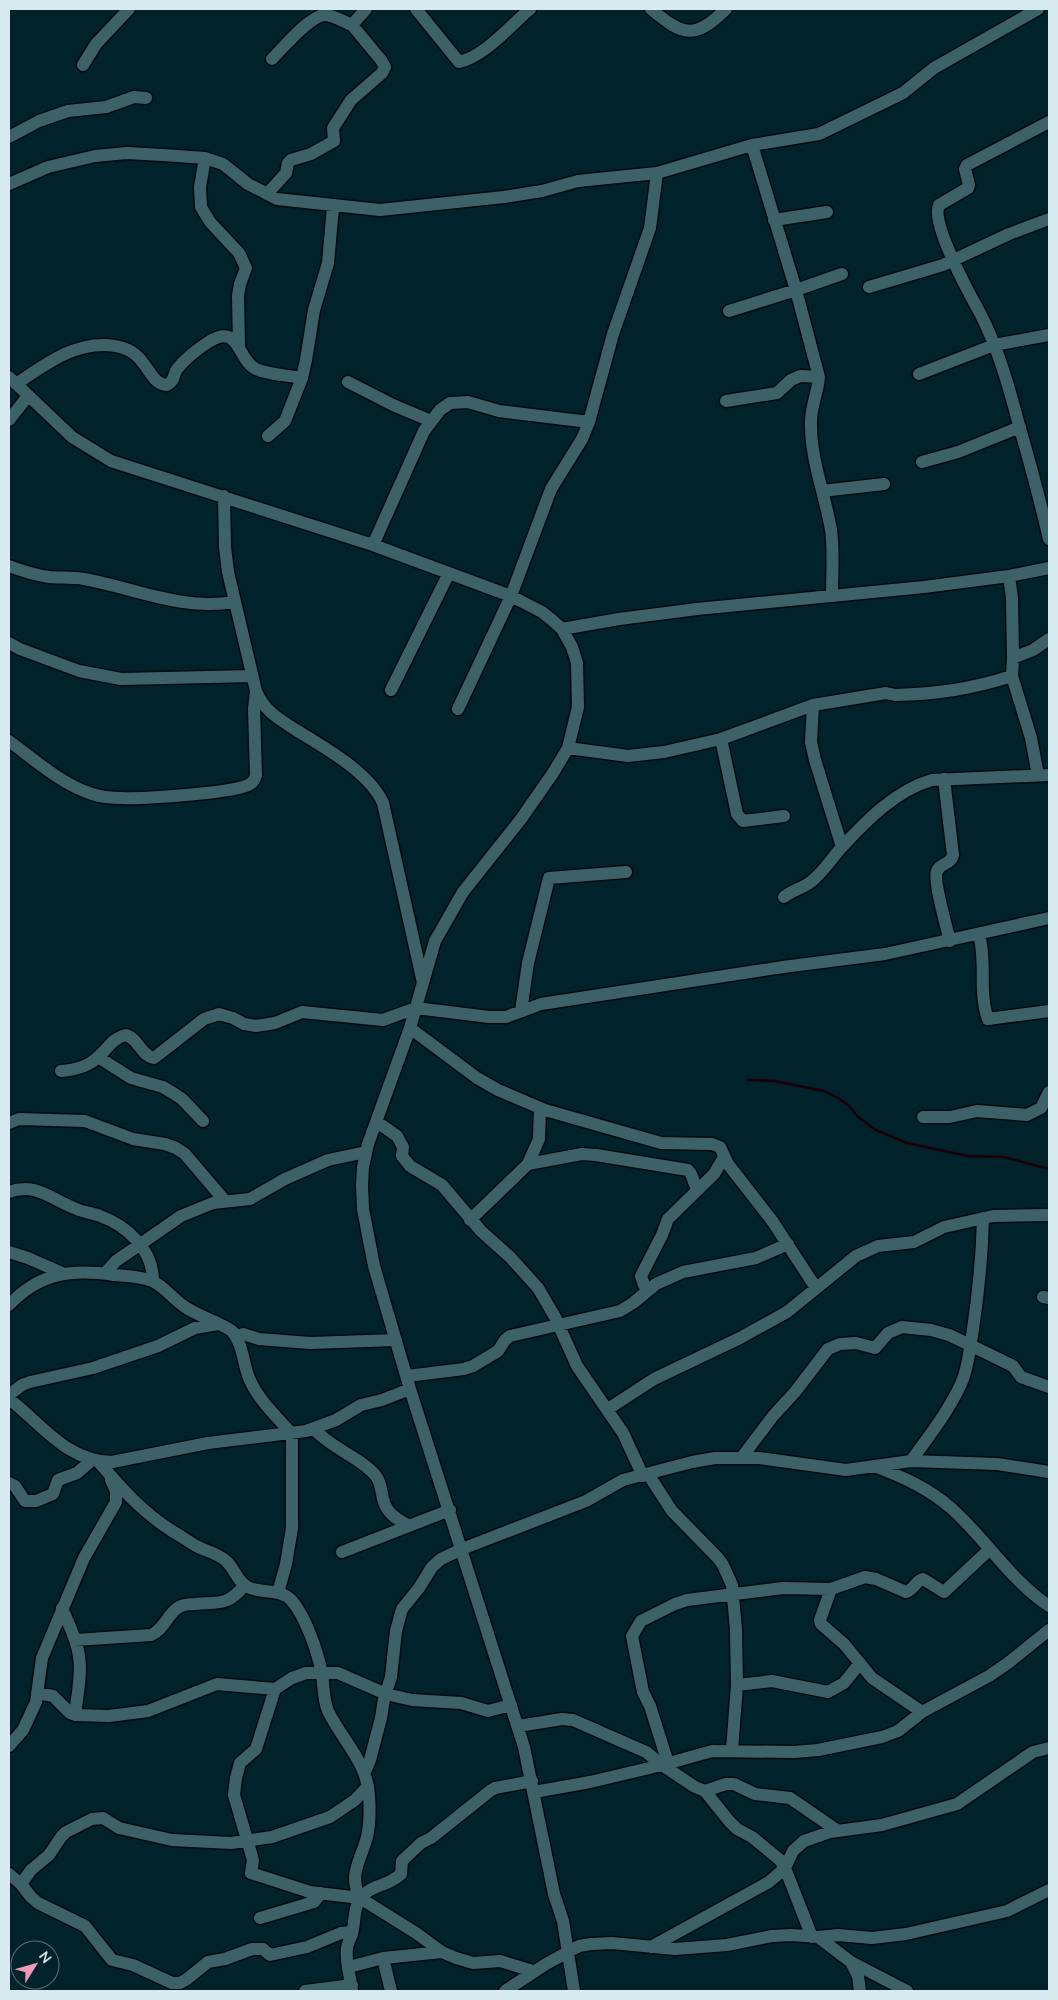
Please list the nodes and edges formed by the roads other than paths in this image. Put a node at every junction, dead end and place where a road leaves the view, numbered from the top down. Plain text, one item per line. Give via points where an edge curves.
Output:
1 (129, 9) edge
2 (366, 9) edge
3 (416, 9) edge
4 (530, 9) edge
5 (651, 9) edge
6 (726, 9) edge
7 (1038, 9) edge
8 (352, 25) junction
9 (272, 59) dead end
10 (83, 65) dead end
11 (146, 98) dead end
12 (1049, 122) edge
13 (9, 137) edge
14 (752, 146) junction
15 (205, 158) junction
16 (657, 173) junction
17 (9, 184) edge
18 (267, 194) junction
19 (333, 207) junction
20 (826, 212) dead end
21 (1049, 219) edge
22 (774, 220) junction
23 (953, 260) junction
24 (842, 274) dead end
25 (869, 287) dead end
26 (796, 290) junction
27 (729, 310) dead end
28 (1049, 335) edge
29 (994, 346) junction
30 (240, 347) junction
31 (919, 374) dead end
32 (818, 377) junction
33 (302, 378) junction
34 (13, 381) edge
35 (348, 382) dead end
36 (28, 396) junction
37 (726, 401) dead end
38 (9, 420) edge
39 (430, 421) junction
40 (589, 422) junction
41 (1020, 427) junction
42 (268, 436) dead end
43 (922, 462) dead end
44 (884, 484) dead end
45 (822, 492) junction
46 (224, 496) junction
47 (1049, 539) edge
48 (373, 545) junction
49 (9, 566) edge
50 (1049, 568) edge
51 (449, 573) junction
52 (1009, 576) junction
53 (832, 595) junction
54 (511, 596) junction
55 (234, 602) junction
56 (562, 629) junction
57 (1049, 639) edge
58 (9, 642) edge
59 (1013, 658) junction
60 (252, 676) junction
61 (1012, 676) junction
62 (392, 690) dead end
63 (256, 691) junction
64 (812, 705) junction
65 (458, 709) dead end
66 (721, 739) junction
67 (9, 742) edge
68 (568, 748) junction
69 (1044, 775) edge
70 (944, 779) junction
71 (784, 816) dead end
72 (842, 847) junction
73 (626, 872) dead end
74 (784, 897) dead end
75 (1049, 918) edge
76 (979, 934) junction
77 (950, 941) junction
78 (423, 985) junction
79 (416, 1008) junction
80 (521, 1011) junction
81 (1049, 1011) edge
82 (410, 1028) junction
83 (98, 1057) junction
84 (61, 1071) dead end
85 (1049, 1092) edge
86 (540, 1108) junction
87 (923, 1117) dead end
88 (202, 1121) dead end
89 (376, 1122) junction
90 (9, 1123) edge
91 (366, 1152) junction
92 (724, 1157) junction
93 (528, 1164) junction
94 (698, 1190) junction
95 (9, 1192) edge
96 (226, 1201) junction
97 (1049, 1215) edge
98 (983, 1218) junction
99 (470, 1220) junction
100 (140, 1244) junction
101 (788, 1244) junction
102 (9, 1252) edge
103 (62, 1273) junction
104 (105, 1273) junction
105 (152, 1281) junction
106 (816, 1288) junction
107 (649, 1289) junction
108 (9, 1304) edge
109 (221, 1324) junction
110 (559, 1326) junction
111 (237, 1337) junction
112 (396, 1340) junction
113 (970, 1345) junction
114 (408, 1382) junction
115 (1049, 1387) edge
116 (9, 1395) edge
117 (9, 1399) edge
118 (608, 1409) junction
119 (314, 1429) junction
120 (292, 1434) junction
121 (742, 1457) junction
122 (911, 1461) junction
123 (98, 1463) junction
124 (874, 1466) junction
125 (1049, 1472) edge
126 (645, 1475) junction
127 (9, 1483) edge
128 (450, 1510) junction
129 (409, 1526) junction
130 (462, 1549) junction
131 (990, 1549) junction
132 (342, 1552) dead end
133 (244, 1586) junction
134 (831, 1589) junction
135 (278, 1593) junction
136 (734, 1595) junction
137 (1049, 1606) edge
138 (62, 1608) junction
139 (1049, 1630) edge
140 (75, 1640) junction
141 (860, 1663) junction
142 (322, 1673) junction
143 (737, 1685) junction
144 (275, 1689) junction
145 (36, 1693) junction
146 (386, 1694) junction
147 (511, 1705) junction
148 (922, 1712) junction
149 (76, 1715) junction
150 (518, 1726) junction
151 (9, 1746) edge
152 (1049, 1748) edge
153 (732, 1750) junction
154 (665, 1764) junction
155 (365, 1772) junction
156 (368, 1786) junction
157 (533, 1786) junction
158 (706, 1790) junction
159 (838, 1831) junction
160 (247, 1840) junction
161 (785, 1868) junction
162 (9, 1874) edge
163 (22, 1884) junction
164 (1049, 1890) edge
165 (321, 1892) junction
166 (360, 1898) junction
167 (260, 1918) dead end
168 (352, 1932) junction
169 (815, 1937) junction
170 (651, 1947) junction
171 (442, 1952) junction
172 (568, 1952) junction
173 (383, 1958) junction
174 (851, 1962) junction
175 (349, 1967) junction
176 (534, 1971) junction
177 (352, 1988) edge
178 (304, 1991) edge
179 (391, 1991) edge
180 (505, 1991) edge
181 (574, 1991) edge
182 (860, 1991) edge
183 (907, 1991) edge

1 - 10 street via 96,44
2 - 8 street
3 - 4 street via 459,62 474,56 504,35
5 - 6 street via 686,32 705,27
7 - 14 street via 945,61 903,93 870,111 820,134
8 - 9 street via 330,16 319,16
8 - 18 street via 381,60 382,73 351,100 333,128 334,141 311,154 291,160 286,173
11 - 13 street via 127,98 106,107 68,111 39,121
12 - 23 street via 967,165 968,188 937,209
14 - 16 street
14 - 22 street
15 - 17 street via 127,153 95,156 48,167
15 - 18 street via 223,164
15 - 30 street via 200,198 204,216 239,253 246,268 238,296
16 - 19 street via 578,181 542,191 478,200 380,210
16 - 40 street via 650,228 613,334
18 - 19 street via 277,199
19 - 33 street via 328,263 314,310
20 - 22 street
21 - 23 street
22 - 26 street
23 - 25 street
23 - 29 street
24 - 26 street
26 - 27 street
26 - 32 street
28 - 29 street
29 - 31 street
29 - 41 street
30 - 33 street via 253,368
30 - 34 street via 232,338 210,340 177,370 167,385 158,382 139,358 125,348 97,345 82,347
32 - 37 street via 800,376 777,393
32 - 45 street via 811,422 814,459
33 - 42 street via 285,421
34 - 36 street
35 - 39 street
36 - 38 street
36 - 46 street via 72,436 111,460
39 - 40 street via 450,403 468,402 499,410
39 - 48 street
40 - 54 street via 582,440 551,489
41 - 43 street via 958,452
41 - 47 street
44 - 45 street
45 - 53 street via 833,545
46 - 48 street
46 - 55 street via 224,548
48 - 51 street
49 - 55 street via 37,575 131,588 161,599 206,604
50 - 52 street
51 - 54 street
51 - 62 street
52 - 53 street
52 - 59 street
53 - 56 street via 619,619
54 - 56 street via 542,612
54 - 65 street
55 - 60 street
56 - 68 street via 577,663 578,681 578,708
57 - 59 street
58 - 60 street via 79,672 121,679
59 - 61 street
60 - 63 street
61 - 64 street via 955,691 886,693
61 - 69 street
63 - 67 street via 256,775 251,784 240,788 122,798 93,794 70,784
63 - 78 street via 265,708 333,753 378,792
64 - 66 street
64 - 72 street via 811,742
66 - 68 street via 664,752 628,756
66 - 71 street via 737,814 743,821
68 - 78 street via 521,819 453,908 435,941
69 - 70 street
70 - 72 street via 920,783 899,794
70 - 77 street via 954,855 950,862 939,868 937,885
72 - 74 street via 813,880
73 - 80 street via 549,878 528,963
75 - 76 street
76 - 77 street
76 - 81 street via 988,1019
77 - 80 street via 885,954 541,1004
78 - 79 street
79 - 80 street via 489,1017
79 - 82 street
79 - 83 street via 383,1020 302,1012 256,1026 219,1014 204,1019 154,1058 126,1035 114,1040
82 - 86 street via 477,1078
82 - 89 street
83 - 84 street via 74,1070
83 - 88 street via 131,1078 173,1093
85 - 87 street via 1041,1108 1027,1115 977,1111 950,1117
86 - 92 street via 661,1143 712,1144 720,1147
86 - 93 street via 539,1139
89 - 91 street
89 - 99 street via 397,1136 403,1147 402,1156 410,1166 442,1185
90 - 96 street via 19,1119 85,1121 133,1139 166,1144 185,1154
91 - 96 street via 328,1160 250,1199
91 - 112 street via 362,1185 364,1217 374,1266
92 - 94 street via 714,1174
92 - 101 street
93 - 94 street via 582,1154 596,1155 688,1170
93 - 99 street
94 - 107 street via 668,1218 641,1276
95 - 100 street via 22,1188 44,1192 74,1208 118,1224
96 - 100 street via 181,1216
97 - 98 street
98 - 106 street via 944,1227 914,1242 867,1250
98 - 113 street via 983,1251
99 - 110 street via 538,1288
100 - 104 street
100 - 105 street via 153,1270
101 - 106 street
101 - 107 street via 756,1258 683,1272
102 - 103 street
103 - 104 street
103 - 108 street via 24,1290
104 - 105 street
105 - 109 street via 184,1306
106 - 118 street via 787,1312 654,1379
107 - 110 street via 620,1311
109 - 111 street
109 - 116 street via 195,1328 158,1346 92,1368 30,1382
110 - 114 street via 510,1336 498,1351 468,1368
110 - 118 street via 577,1366
111 - 112 street via 243,1334 260,1339 310,1343
111 - 120 street via 250,1380 260,1398
112 - 114 street
113 - 115 street via 1012,1366 1021,1377
113 - 121 street via 948,1335 907,1327 888,1333 875,1348 856,1343 833,1346 823,1353
113 - 122 street via 966,1371 959,1388
114 - 119 street via 382,1400 361,1405
114 - 128 street
117 - 123 street via 58,1442
118 - 126 street
119 - 120 street
119 - 129 street via 328,1443 371,1471 378,1480 388,1510
120 - 123 street via 208,1443
120 - 135 street via 292,1528
121 - 124 street via 846,1470
121 - 126 street via 698,1461
122 - 124 street
122 - 125 street via 997,1464
123 - 127 street via 58,1480 53,1494 36,1501 25,1501
123 - 133 street via 136,1505 198,1546 224,1558
123 - 138 street via 116,1491 116,1502 84,1558
124 - 131 street via 926,1489 952,1509
126 - 130 street via 623,1480 586,1501
126 - 136 street via 672,1511 723,1565
128 - 129 street
128 - 130 street
129 - 132 street
130 - 146 street via 432,1567 402,1610 396,1631 392,1677
130 - 147 street
131 - 134 street via 944,1592 923,1579 906,1592 870,1577
131 - 137 street via 1021,1584
133 - 135 street
133 - 140 street via 235,1597 224,1602 180,1607 152,1635
134 - 136 street via 783,1588
134 - 141 street via 820,1622
135 - 142 street via 290,1599 299,1612
136 - 143 street
136 - 154 street via 674,1604 641,1621 634,1631 632,1642 643,1692 650,1706
138 - 140 street
138 - 145 street via 42,1658
139 - 148 street via 996,1672
140 - 149 street via 80,1669
141 - 143 street via 844,1683 828,1692 772,1681
141 - 148 street via 872,1678
142 - 144 street via 306,1673
142 - 146 street via 338,1673
142 - 155 street via 328,1711
143 - 153 street
144 - 149 street via 217,1684 148,1712
144 - 160 street via 256,1749 240,1763 236,1778 234,1794
145 - 149 street via 53,1696
145 - 151 street via 36,1702 23,1730
146 - 147 street via 412,1700 462,1703 488,1711
146 - 155 street
147 - 150 street
148 - 153 street via 890,1734 832,1748 794,1752
150 - 154 street via 573,1720 646,1752
150 - 157 street
152 - 159 street via 1033,1752 957,1804 882,1825
153 - 154 street via 712,1751
154 - 157 street via 590,1782
154 - 158 street via 695,1787
155 - 156 street
156 - 160 street via 330,1817 272,1837
156 - 166 street via 368,1832 354,1878
157 - 166 street via 490,1791 421,1843 402,1861 401,1874 395,1880 372,1889
157 - 172 street
158 - 159 street via 734,1784 755,1794 790,1798
158 - 161 street via 729,1821 780,1860
159 - 161 street via 804,1841 793,1852
160 - 163 street via 230,1844 172,1840 119,1828 103,1818 92,1819 66,1832 49,1855 30,1870
160 - 165 street via 252,1860 251,1873 298,1889
161 - 169 street
161 - 170 street via 746,1896
162 - 163 street
163 - 168 street via 38,1903 86,1926 112,1960 133,1965 172,1983 187,1979 208,1962 252,1949 262,1949 270,1955
164 - 169 street via 1007,1911 906,1934 872,1938
165 - 166 street
165 - 167 street via 314,1902
166 - 168 street
166 - 171 street
168 - 175 street via 347,1949
169 - 170 street via 772,1936 699,1948
169 - 174 street
170 - 172 street via 599,1943 579,1946
171 - 173 street
171 - 176 street via 469,1962 500,1961
172 - 176 street
172 - 181 street
173 - 175 street
173 - 179 street
174 - 182 street via 858,1976
174 - 183 street
175 - 177 street
176 - 180 street
177 - 178 street

